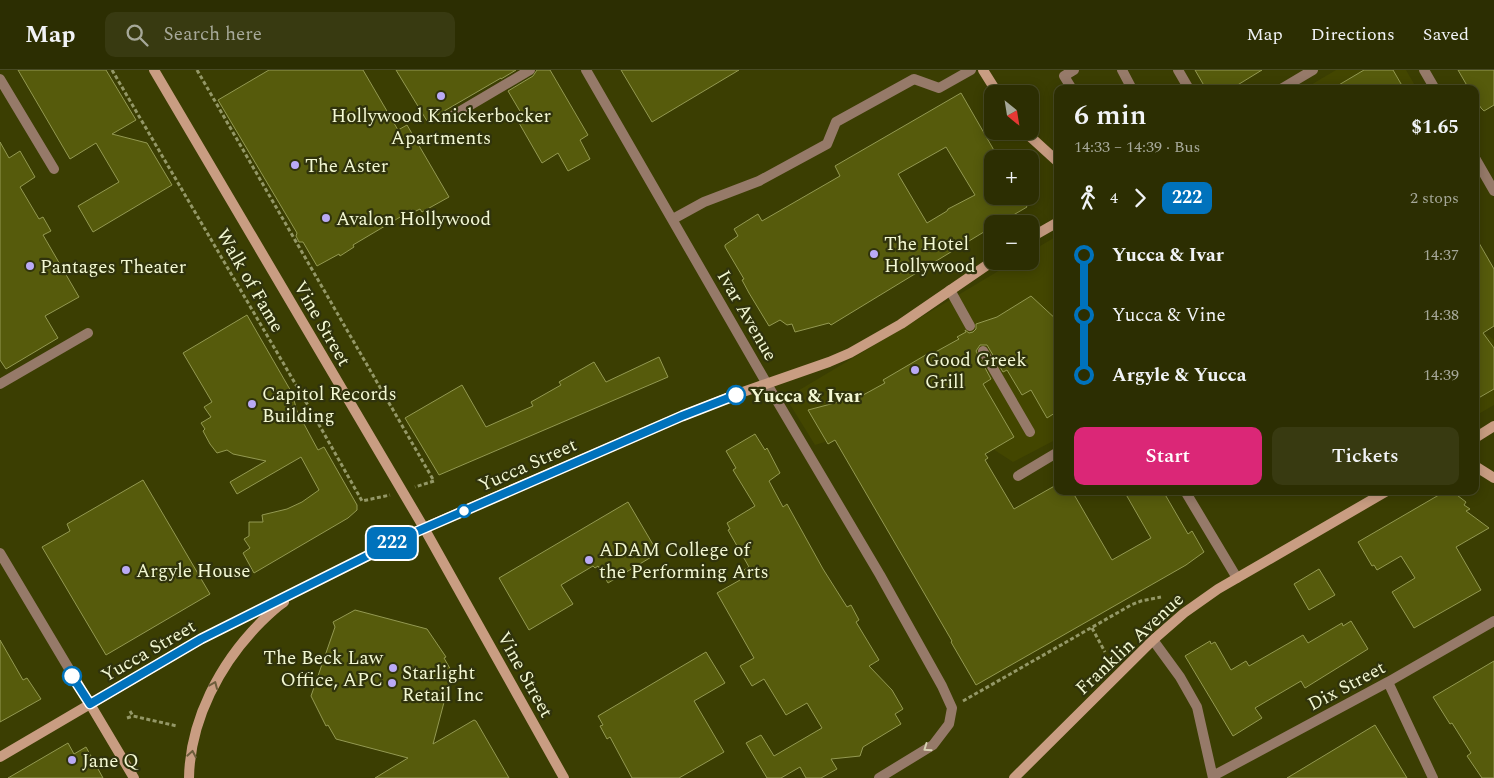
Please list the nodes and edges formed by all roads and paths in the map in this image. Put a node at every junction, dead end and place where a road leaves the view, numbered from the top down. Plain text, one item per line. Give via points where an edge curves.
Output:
1 (112, 70) edge
2 (154, 70) edge
3 (197, 70) edge
4 (530, 70) edge
5 (586, 70) edge
6 (971, 70) edge
7 (983, 70) edge
8 (1074, 70) edge
9 (1122, 70) edge
10 (1178, 70) edge
11 (1313, 70) edge
12 (1424, 70) edge
13 (1063, 73) edge
14 (0, 78) edge
15 (992, 85) edge
16 (1070, 85) edge
17 (1130, 85) edge
18 (1187, 85) edge
19 (1288, 85) edge
20 (1433, 85) edge
21 (452, 116) dead end
22 (1034, 140) edge
23 (1054, 158) edge
24 (1479, 165) edge
25 (54, 169) dead end
26 (1494, 191) edge
27 (672, 219) junction
28 (1054, 224) edge
29 (1039, 233) edge
30 (984, 267) edge
31 (950, 290) junction
32 (970, 326) dead end
33 (88, 333) dead end
34 (983, 351) dead end
35 (0, 384) edge
36 (767, 384) junction
37 (1494, 426) edge
38 (1030, 432) dead end
39 (1479, 435) edge
40 (1054, 454) edge
41 (1479, 469) edge
42 (1018, 476) dead end
43 (1494, 478) edge
44 (430, 483) dead end
45 (1187, 495) edge
46 (1380, 495) edge
47 (366, 501) dead end
48 (424, 528) junction
49 (0, 553) edge
50 (1237, 578) junction
51 (316, 581) junction
52 (1161, 597) dead end
53 (1494, 621) edge
54 (1092, 628) junction
55 (1153, 640) junction
56 (1105, 652) dead end
57 (1388, 682) junction
58 (90, 704) junction
59 (952, 708) junction
60 (130, 711) dead end
61 (133, 716) junction
62 (127, 718) dead end
63 (177, 726) dead end
64 (0, 757) edge
65 (1213, 777) edge
66 (134, 778) edge
67 (189, 778) edge
68 (564, 778) edge
69 (879, 778) edge
70 (1014, 778) edge
71 (1433, 778) edge

1 - 47 path, Walk of Fame via 362,501
2 - 48 main road, Vine Street
3 - 44 path via 434,481
4 - 21 street
5 - 27 street, Ivar Avenue
6 - 27 street via 939,88 914,79 836,122 827,144 759,181 704,202
7 - 15 main road
8 - 13 street
9 - 17 street
10 - 18 street
11 - 19 street
12 - 20 street
13 - 16 street
14 - 25 street
22 - 23 main road
24 - 26 street
27 - 36 street, Ivar Avenue
28 - 29 main road
30 - 31 main road, Yucca Street
31 - 32 street
31 - 36 main road, Yucca Street via 901,324 850,353
33 - 35 street
34 - 38 street
36 - 48 main road, Yucca Street via 682,416
36 - 59 street, Ivar Avenue via 880,576
37 - 39 main road
40 - 42 street
41 - 43 main road
45 - 50 street
46 - 50 main road, Franklin Avenue
48 - 51 main road, Yucca Street
48 - 68 main road, Vine Street
49 - 58 street
50 - 55 main road, Franklin Avenue via 1184,613
51 - 58 main road, Yucca Street via 201,639
67 -> 51 main road via 196,730 217,678 244,639 277,607
52 - 54 path via 1131,605
53 - 57 street, Dix Street
54 - 56 path
54 - 59 path
55 - 65 street via 1180,677 1197,708
55 - 70 main road, Franklin Avenue
57 - 65 street, Dix Street
57 - 71 street
58 - 64 main road, Yucca Street
58 - 66 main road
59 -> 69 street via 949,724 932,745
60 - 61 path
61 - 62 path
61 - 63 path

